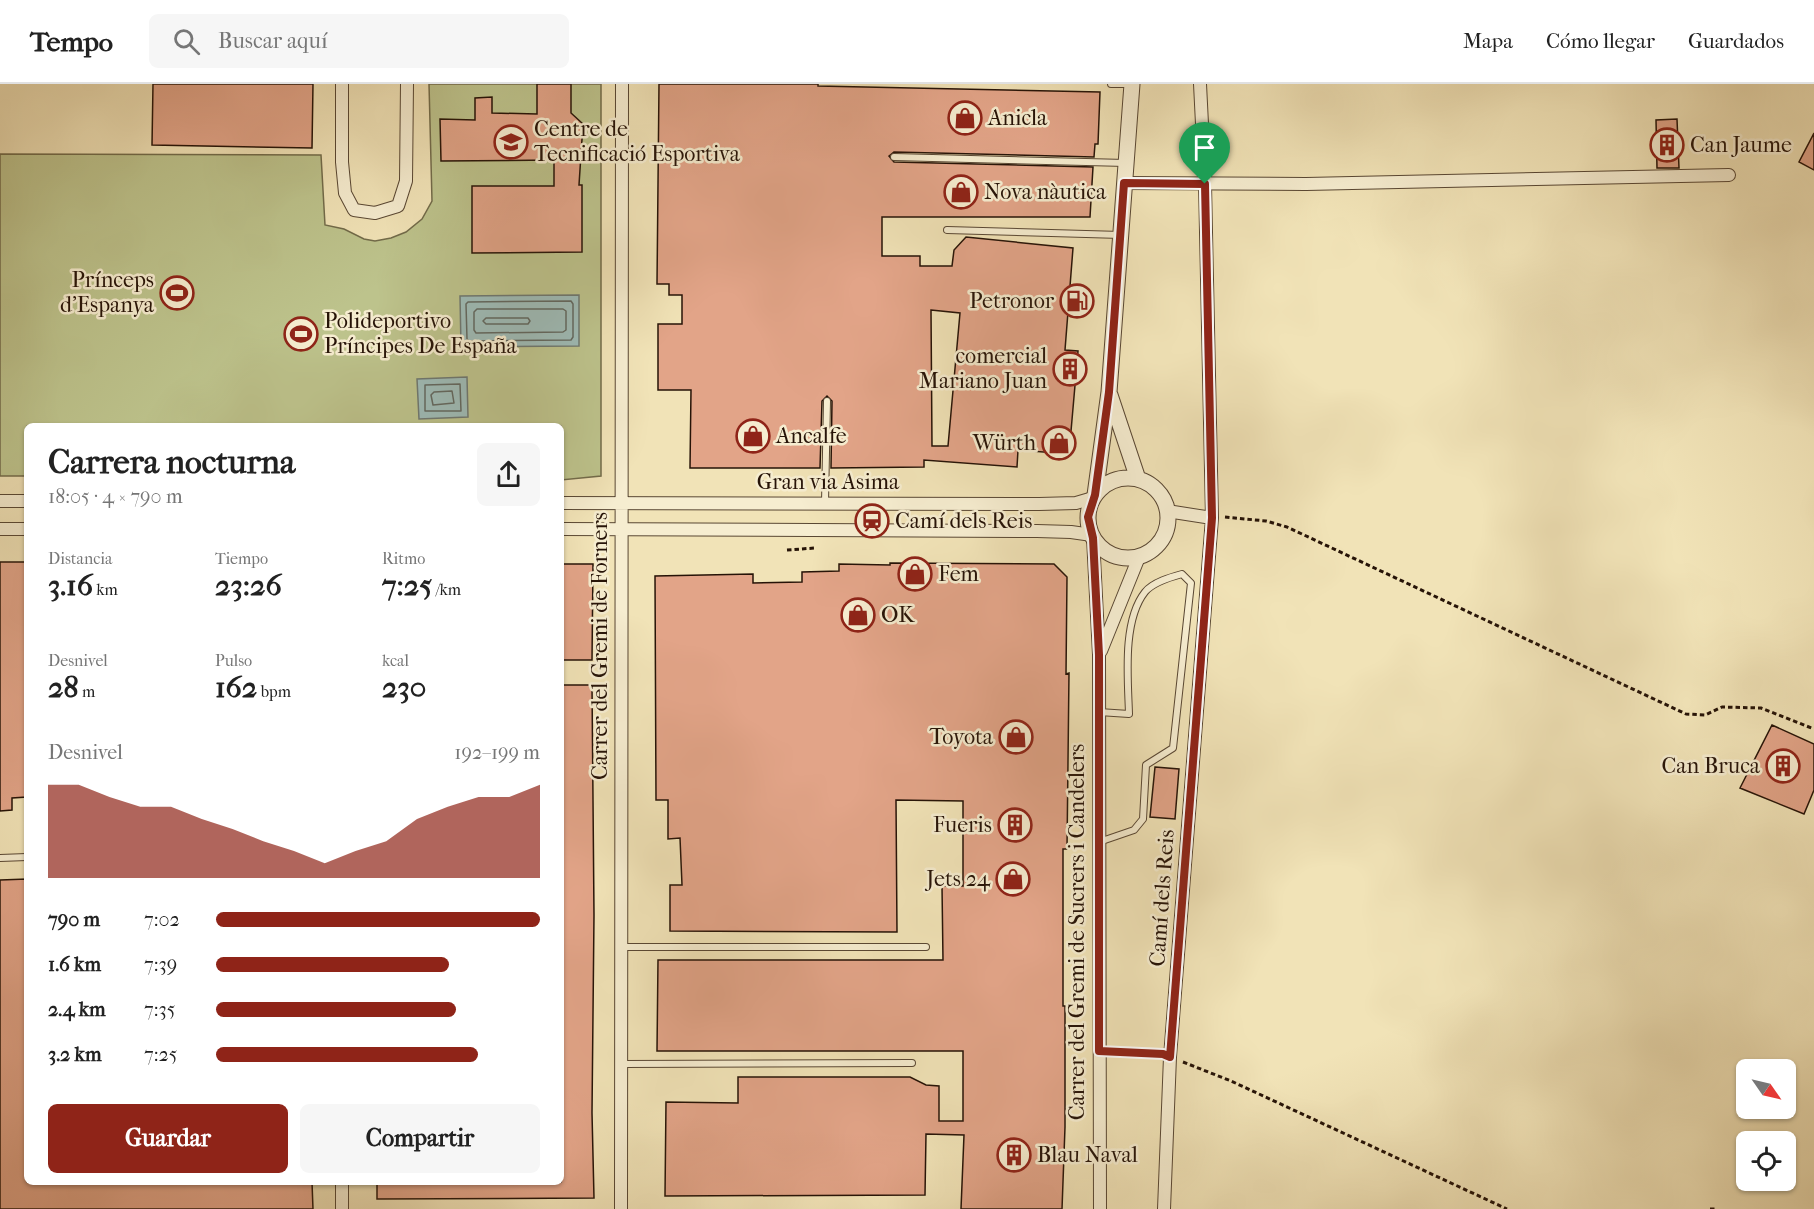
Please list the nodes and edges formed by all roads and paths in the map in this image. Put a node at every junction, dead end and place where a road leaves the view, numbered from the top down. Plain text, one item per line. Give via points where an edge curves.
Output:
1 (342, 84) edge
2 (407, 84) edge
3 (622, 84) edge
4 (1111, 84) edge
5 (1132, 84) edge
6 (1200, 84) edge
7 (894, 157) dead end
8 (1126, 163) junction
9 (1729, 175) dead end
10 (1124, 183) junction
11 (1205, 184) junction
12 (947, 230) dead end
13 (1120, 235) junction
14 (1109, 392) junction
15 (827, 401) dead end
16 (1138, 479) junction
17 (793, 481) dead end
18 (762, 482) dead end
19 (1094, 496) junction
20 (0, 501) edge
21 (24, 501) edge
22 (621, 502) junction
23 (564, 503) edge
24 (825, 503) junction
25 (1167, 511) junction
26 (1212, 518) junction
27 (0, 529) edge
28 (24, 529) edge
29 (564, 529) edge
30 (620, 529) junction
31 (1093, 537) junction
32 (815, 548) dead end
33 (787, 550) dead end
34 (1139, 556) junction
35 (1099, 655) junction
36 (1099, 712) junction
37 (1814, 729) edge
38 (1098, 842) junction
39 (24, 857) edge
40 (0, 858) edge
41 (621, 947) junction
42 (926, 947) dead end
43 (1099, 1051) junction
44 (1170, 1057) junction
45 (912, 1063) dead end
46 (621, 1064) junction
47 (342, 1185) edge
48 (342, 1209) edge
49 (621, 1209) edge
50 (1100, 1209) edge
51 (1164, 1209) edge
52 (1507, 1209) edge
53 (1710, 1209) edge
54 (1716, 1209) edge

1 - 2 street via 345,193 354,210 375,213 398,206 406,181
3 - 22 street, Carrer del Gremi de Forners
4 - 5 lane
5 - 8 street
6 - 11 street, Camí dels Reis
7 - 8 lane
8 - 10 street
9 - 11 street
10 - 11 street
10 - 13 street
11 - 26 street, Camí dels Reis
12 - 13 lane
13 - 14 street
14 - 16 street
14 - 19 street
15 - 24 lane
16 - 19 street via 1114,480
16 - 25 street via 1157,490
17 - 18 path
19 - 24 street, Gran via Asima via 1076,503 1039,504
19 - 31 street via 1088,517
20 - 21 street
22 - 23 street, Gran via Asima
22 - 24 street, Gran via Asima
22 - 30 street, Carrer del Gremi de Forners
25 - 26 street
25 - 34 street via 1165,534 1150,552
26 - 37 path via 1232,516 1287,527 1686,714 1705,715 1722,707 1761,708
26 - 44 street, Camí dels Reis
27 - 28 street
29 - 30 street
30 - 31 street via 1048,532
30 - 41 street, Carrer del Gremi de Forners
31 - 34 street via 1113,555
31 - 35 street, Carrer del Gremi de Sucrers i Candelers
32 - 33 path
34 - 35 street, Carrer del Gremi de Sucrers i Candelers
35 - 36 street, Carrer del Gremi de Sucrers i Candelers
36 - 38 street, Carrer del Gremi de Sucrers i Candelers
36 - 38 lane via 1129,714 1127,649 1133,618 1145,591 1182,574 1191,583 1173,748 1146,765 1143,819 1134,830
38 - 43 street, Carrer del Gremi de Sucrers i Candelers
39 - 40 lane
41 - 42 lane
41 - 46 street, Carrer del Gremi de Forners
43 - 44 path
43 - 50 street, Carrer del Gremi de Sucrers i Candelers
44 - 51 street, Camí dels Reis
44 - 52 path via 1231,1081
45 - 46 lane
46 - 49 street, Carrer del Gremi de Forners
47 - 48 street
53 - 54 path

